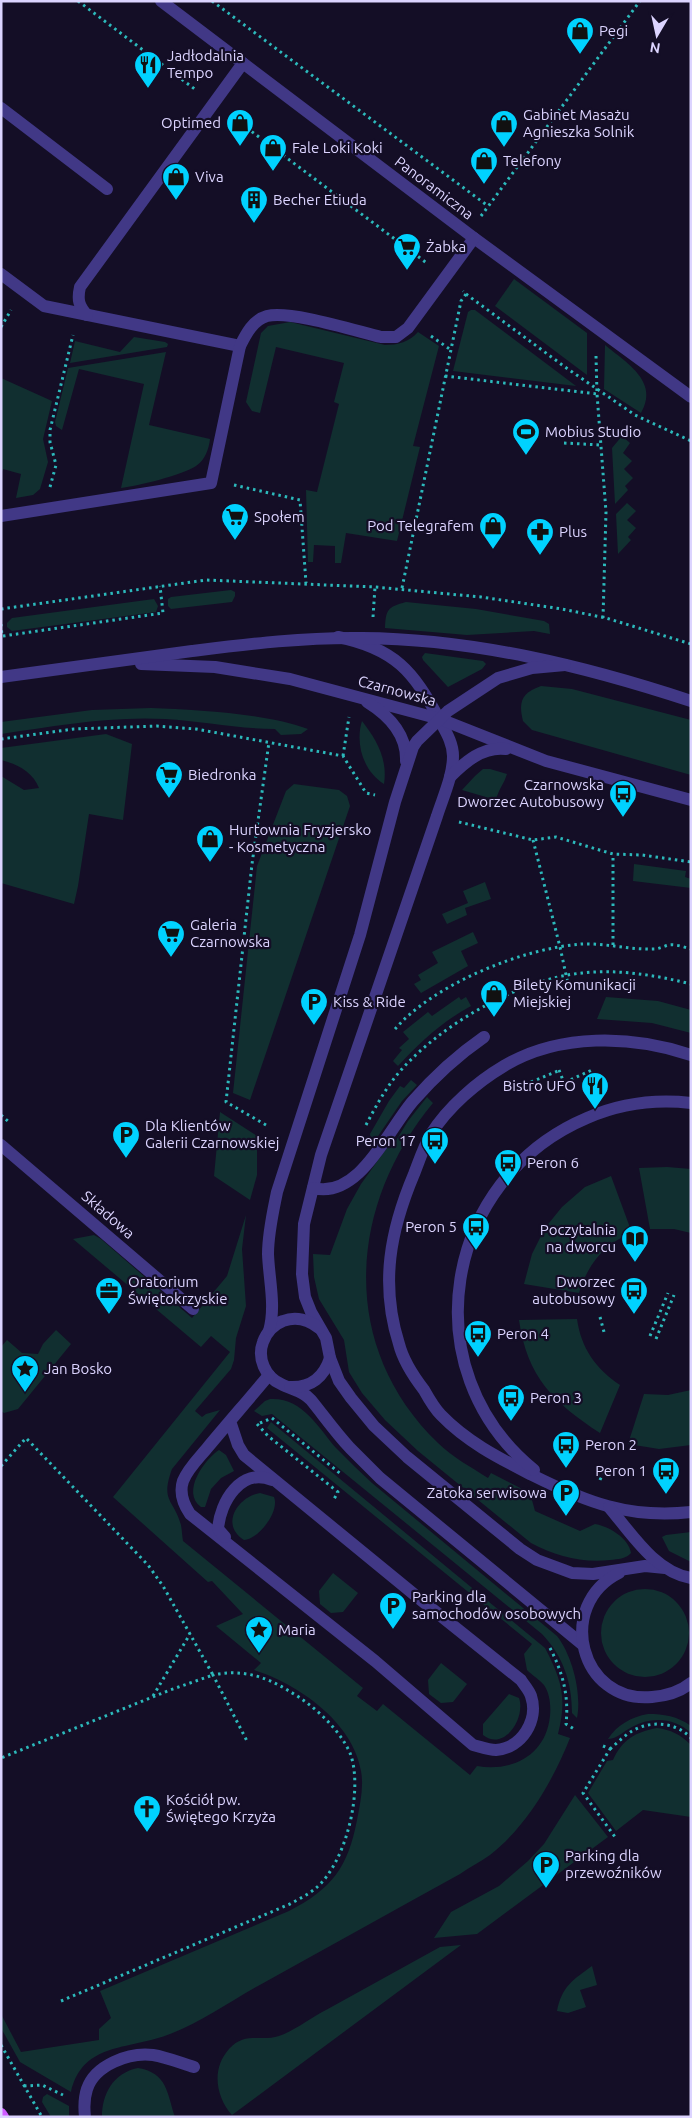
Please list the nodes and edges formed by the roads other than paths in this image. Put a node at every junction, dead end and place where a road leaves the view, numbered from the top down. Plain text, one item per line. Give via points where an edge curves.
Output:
1 (161, 1) edge
2 (243, 63) junction
3 (1, 108) edge
4 (107, 189) dead end
5 (471, 236) junction
6 (1, 274) edge
7 (83, 314) junction
8 (240, 346) junction
9 (691, 397) edge
10 (1, 516) edge
11 (338, 638) junction
12 (83, 665) junction
13 (565, 665) junction
14 (1, 677) edge
15 (353, 695) junction
16 (691, 701) edge
17 (440, 719) junction
18 (516, 750) junction
19 (404, 770) junction
20 (450, 778) junction
21 (691, 800) edge
22 (484, 1037) dead end
23 (691, 1055) edge
24 (691, 1103) edge
25 (1, 1145) edge
26 (313, 1188) junction
27 (193, 1309) dead end
28 (320, 1329) junction
29 (269, 1331) junction
30 (330, 1358) junction
31 (269, 1374) junction
32 (290, 1387) junction
33 (230, 1421) junction
34 (279, 1484) junction
35 (553, 1485) junction
36 (609, 1508) junction
37 (691, 1512) edge
38 (232, 1546) junction
39 (665, 1568) junction
40 (626, 1569) junction
41 (689, 1579) edge
42 (582, 1644) junction
43 (691, 1683) edge
44 (194, 2066) dead end
45 (85, 2111) edge

1 - 2 street, Panoramiczna
2 - 5 street, Panoramiczna
2 - 7 street via 80,287 78,298
3 - 4 street
5 - 8 street via 446,278 408,328 396,337 381,337 291,315 267,316 248,329
5 - 9 street, Panoramiczna
6 - 7 street via 44,306
7 - 8 street
8 - 10 street via 211,483
11 - 12 street, Czarnowska via 259,643
11 - 13 street, Czarnowska via 448,643
11 - 17 street via 374,648 398,662 422,686
12 - 14 street, Czarnowska
12 - 15 street, Czarnowska via 215,667 274,676
13 - 16 street, Czarnowska
13 - 17 street via 532,668 498,678
15 - 17 street, Czarnowska
15 - 19 street via 385,715 398,730 405,751
17 - 18 street, Czarnowska
17 - 19 street via 417,741
17 - 20 street via 453,752
18 - 20 street via 492,749 477,755
18 - 21 street, Czarnowska
19 - 29 street via 360,935 277,1192 268,1251 273,1313
20 - 26 street via 324,1146
22 - 26 street via 442,1070 414,1100 355,1176 340,1187
23 - 35 street via 645,1043 599,1041 572,1043 530,1053 504,1066 447,1113 431,1134 399,1208 390,1254 390,1310 399,1347 416,1379 439,1414 467,1440
24 - 35 street via 646,1102 604,1111 564,1128 529,1152 500,1184 477,1220 463,1261 457,1304 461,1346 472,1388 492,1426 520,1458
25 - 27 street, Składowa
26 - 28 street via 304,1224 302,1274 305,1297
28 - 29 street via 308,1321 293,1318
28 - 30 street via 328,1342
29 - 31 street via 261,1352 262,1363
30 - 32 street via 323,1374 316,1380 308,1385
30 - 40 street via 339,1381 374,1426 406,1457 520,1549 537,1560 572,1573 593,1574
31 - 32 street
31 - 33 street
32 - 42 street via 309,1399 380,1478
33 - 34 street via 244,1455
33 - 38 street via 190,1469 182,1492 184,1505 190,1514
34 - 38 street via 264,1477 251,1477 224,1502 218,1529
34 - 38 street via 521,1680 531,1696 533,1712 522,1738 502,1749 488,1750 474,1745
35 - 36 street
36 - 37 street via 649,1514
36 - 39 street
39 - 40 street via 645,1566
39 - 41 street
40 - 42 street via 609,1578 586,1607
42 - 43 street via 598,1676 626,1695 642,1698 667,1696
44 - 45 street via 152,2055 112,2062 96,2075 87,2088

